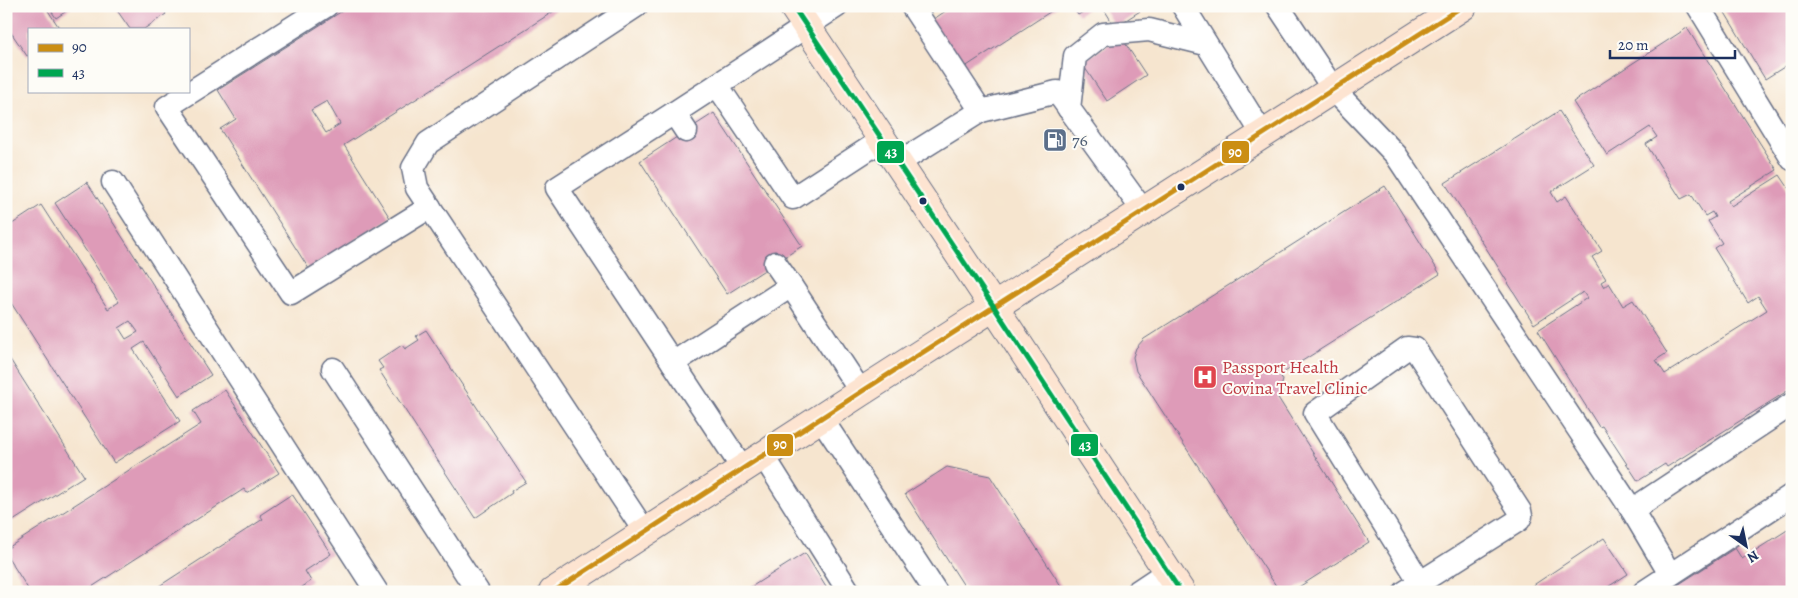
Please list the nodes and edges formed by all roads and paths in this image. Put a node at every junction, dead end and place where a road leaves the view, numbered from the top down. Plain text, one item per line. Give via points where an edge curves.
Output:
1 (326, 6) edge
2 (636, 6) edge
3 (837, 6) edge
4 (912, 6) edge
5 (1184, 6) edge
6 (1278, 6) edge
7 (1463, 6) edge
8 (1698, 6) edge
9 (799, 16) edge
10 (1206, 44) junction
11 (717, 84) junction
12 (1334, 90) junction
13 (1069, 109) junction
14 (980, 111) junction
15 (1262, 135) junction
16 (882, 140) junction
17 (1792, 158) edge
18 (898, 163) junction
19 (112, 182) dead end
20 (430, 207) junction
21 (1144, 212) junction
22 (775, 263) dead end
23 (791, 286) junction
24 (994, 307) junction
25 (673, 363) junction
26 (333, 369) dead end
27 (861, 392) junction
28 (1792, 404) edge
29 (821, 418) junction
30 (753, 462) junction
31 (1792, 495) edge
32 (1632, 510) junction
33 (645, 532) junction
34 (1670, 574) junction
35 (1174, 582) edge
36 (1412, 587) edge
37 (377, 592) edge
38 (478, 592) edge
39 (553, 592) edge
40 (849, 592) edge
41 (936, 592) edge
42 (1137, 592) edge
43 (1644, 592) edge

1 - 20 lane via 167,107 291,293
2 - 20 lane via 428,143 413,168 417,188
3 - 9 lane
4 - 14 lane
5 - 10 lane
6 - 12 lane
7 - 12 main road
8 - 17 lane
9 - 11 lane
9 - 16 main road
10 - 13 lane via 1149,30 1103,34 1075,56
10 - 15 lane
11 - 16 lane via 785,203
11 - 25 lane via 680,122 557,188
12 - 15 main road
12 - 32 lane via 1396,155
13 - 14 lane via 1057,92
13 - 21 lane
14 - 18 lane
15 - 21 main road
16 - 18 main road
18 - 24 main road
19 - 37 lane
20 - 33 lane
21 - 24 main road
22 - 23 lane
23 - 25 lane
23 - 27 lane
24 - 27 main road
24 - 35 main road
25 - 30 lane
26 - 38 lane
27 - 29 main road
28 - 32 lane
29 - 30 main road
29 - 41 lane
30 - 33 main road
30 - 40 lane
31 - 34 lane
32 - 34 lane
33 - 39 main road
34 - 43 lane
35 - 42 lane
36 - 36 lane via 1521,516 1411,347 1315,413

